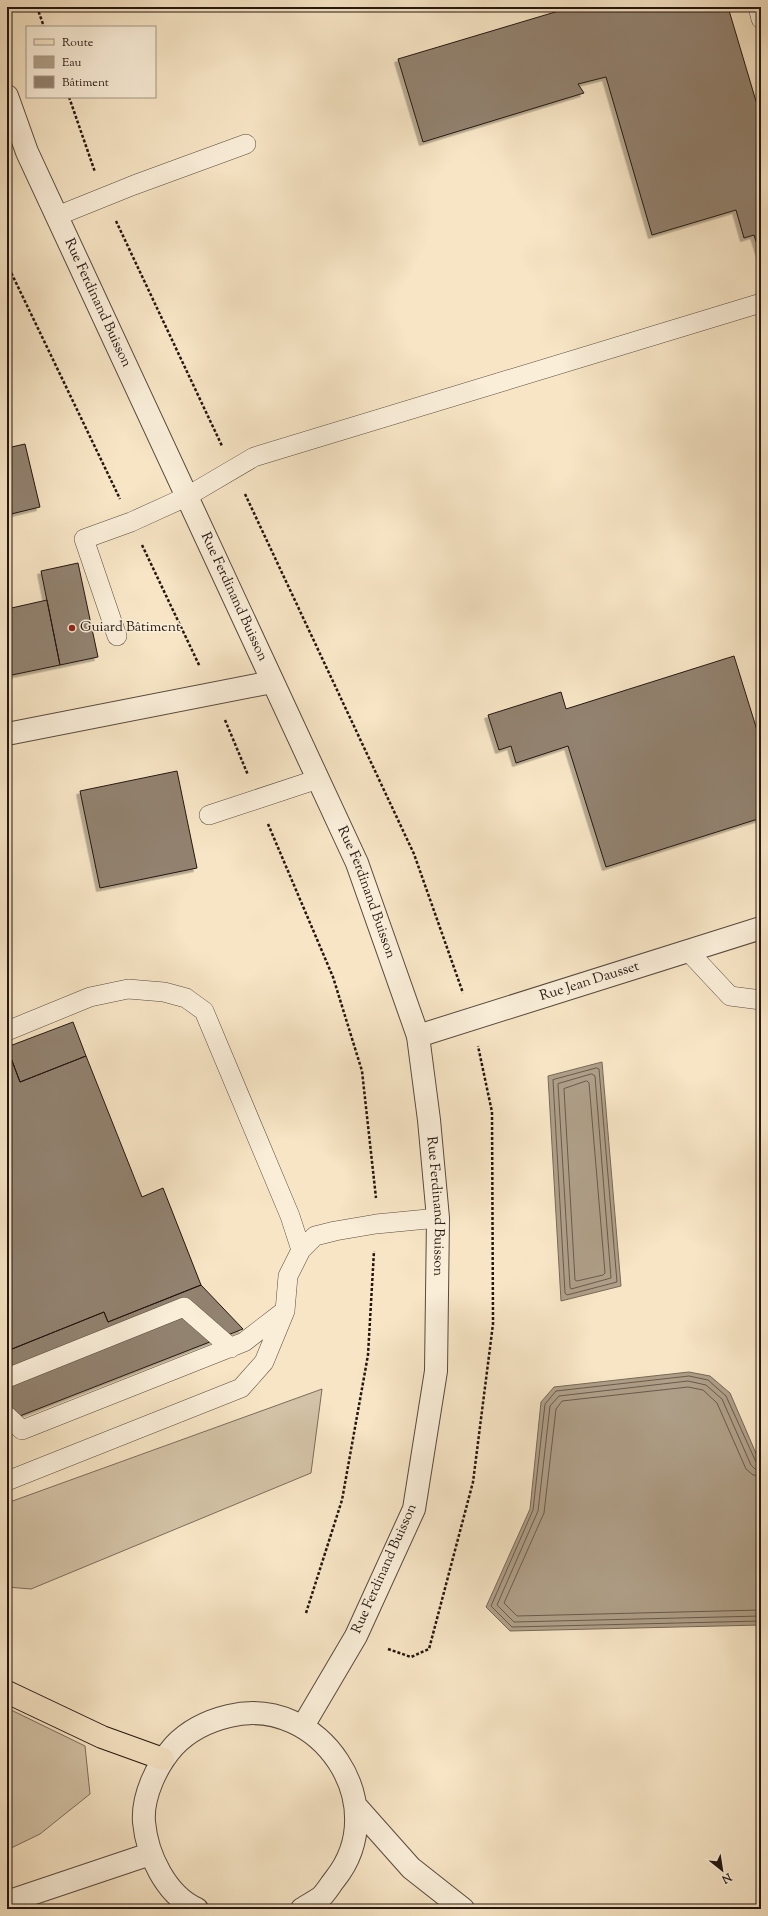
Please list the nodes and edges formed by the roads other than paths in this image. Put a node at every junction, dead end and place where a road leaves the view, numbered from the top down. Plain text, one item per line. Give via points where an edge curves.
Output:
1 (758, 7) edge
2 (761, 19) edge
3 (7, 96) edge
4 (246, 144) dead end
5 (56, 216) junction
6 (761, 303) edge
7 (186, 497) junction
8 (117, 636) dead end
9 (272, 682) junction
10 (7, 734) edge
11 (318, 779) junction
12 (209, 815) dead end
13 (761, 928) edge
14 (688, 951) junction
15 (761, 1000) edge
16 (7, 1031) edge
17 (418, 1036) junction
18 (438, 1218) junction
19 (301, 1250) junction
20 (284, 1311) junction
21 (231, 1348) junction
22 (7, 1378) edge
23 (7, 1416) edge
24 (7, 1481) edge
25 (7, 1692) edge
26 (303, 1726) junction
27 (163, 1758) junction
28 (356, 1805) junction
29 (150, 1854) junction
30 (7, 1902) edge
31 (197, 1909) edge
32 (302, 1909) edge
33 (322, 1909) edge
34 (463, 1909) edge

1 - 2 lane
3 - 5 street, Rue Ferdinand Buisson via 27,152
4 - 5 lane
5 - 7 street, Rue Ferdinand Buisson
6 - 7 lane via 254,457
7 - 8 lane via 131,522 84,539
7 - 9 street, Rue Ferdinand Buisson
9 - 10 street
9 - 11 street, Rue Ferdinand Buisson
11 - 12 lane
11 - 17 street, Rue Ferdinand Buisson via 357,863
13 - 14 street, Rue Jean Dausset
14 - 15 lane via 730,996
14 - 17 street, Rue Jean Dausset
16 - 19 lane via 90,997 128,988 164,992 186,998 204,1011 290,1216
17 - 18 street, Rue Ferdinand Buisson
18 - 19 lane via 334,1231 315,1236
18 - 26 street, Rue Ferdinand Buisson via 436,1371 414,1508 356,1636
19 - 20 lane via 288,1276
20 - 21 lane via 244,1342
20 - 24 lane via 264,1362 241,1388
21 - 22 lane via 184,1307
21 - 23 lane via 22,1430
25 - 27 main road via 102,1737
26 - 27 street via 274,1715 242,1712 212,1720 184,1736
26 - 28 street via 329,1747 346,1774
27 - 29 street via 148,1788 144,1822
28 - 32 street via 354,1838 344,1869 321,1898
28 - 34 street via 411,1868
29 - 30 street
29 - 31 street via 166,1883 190,1906
32 - 33 street

